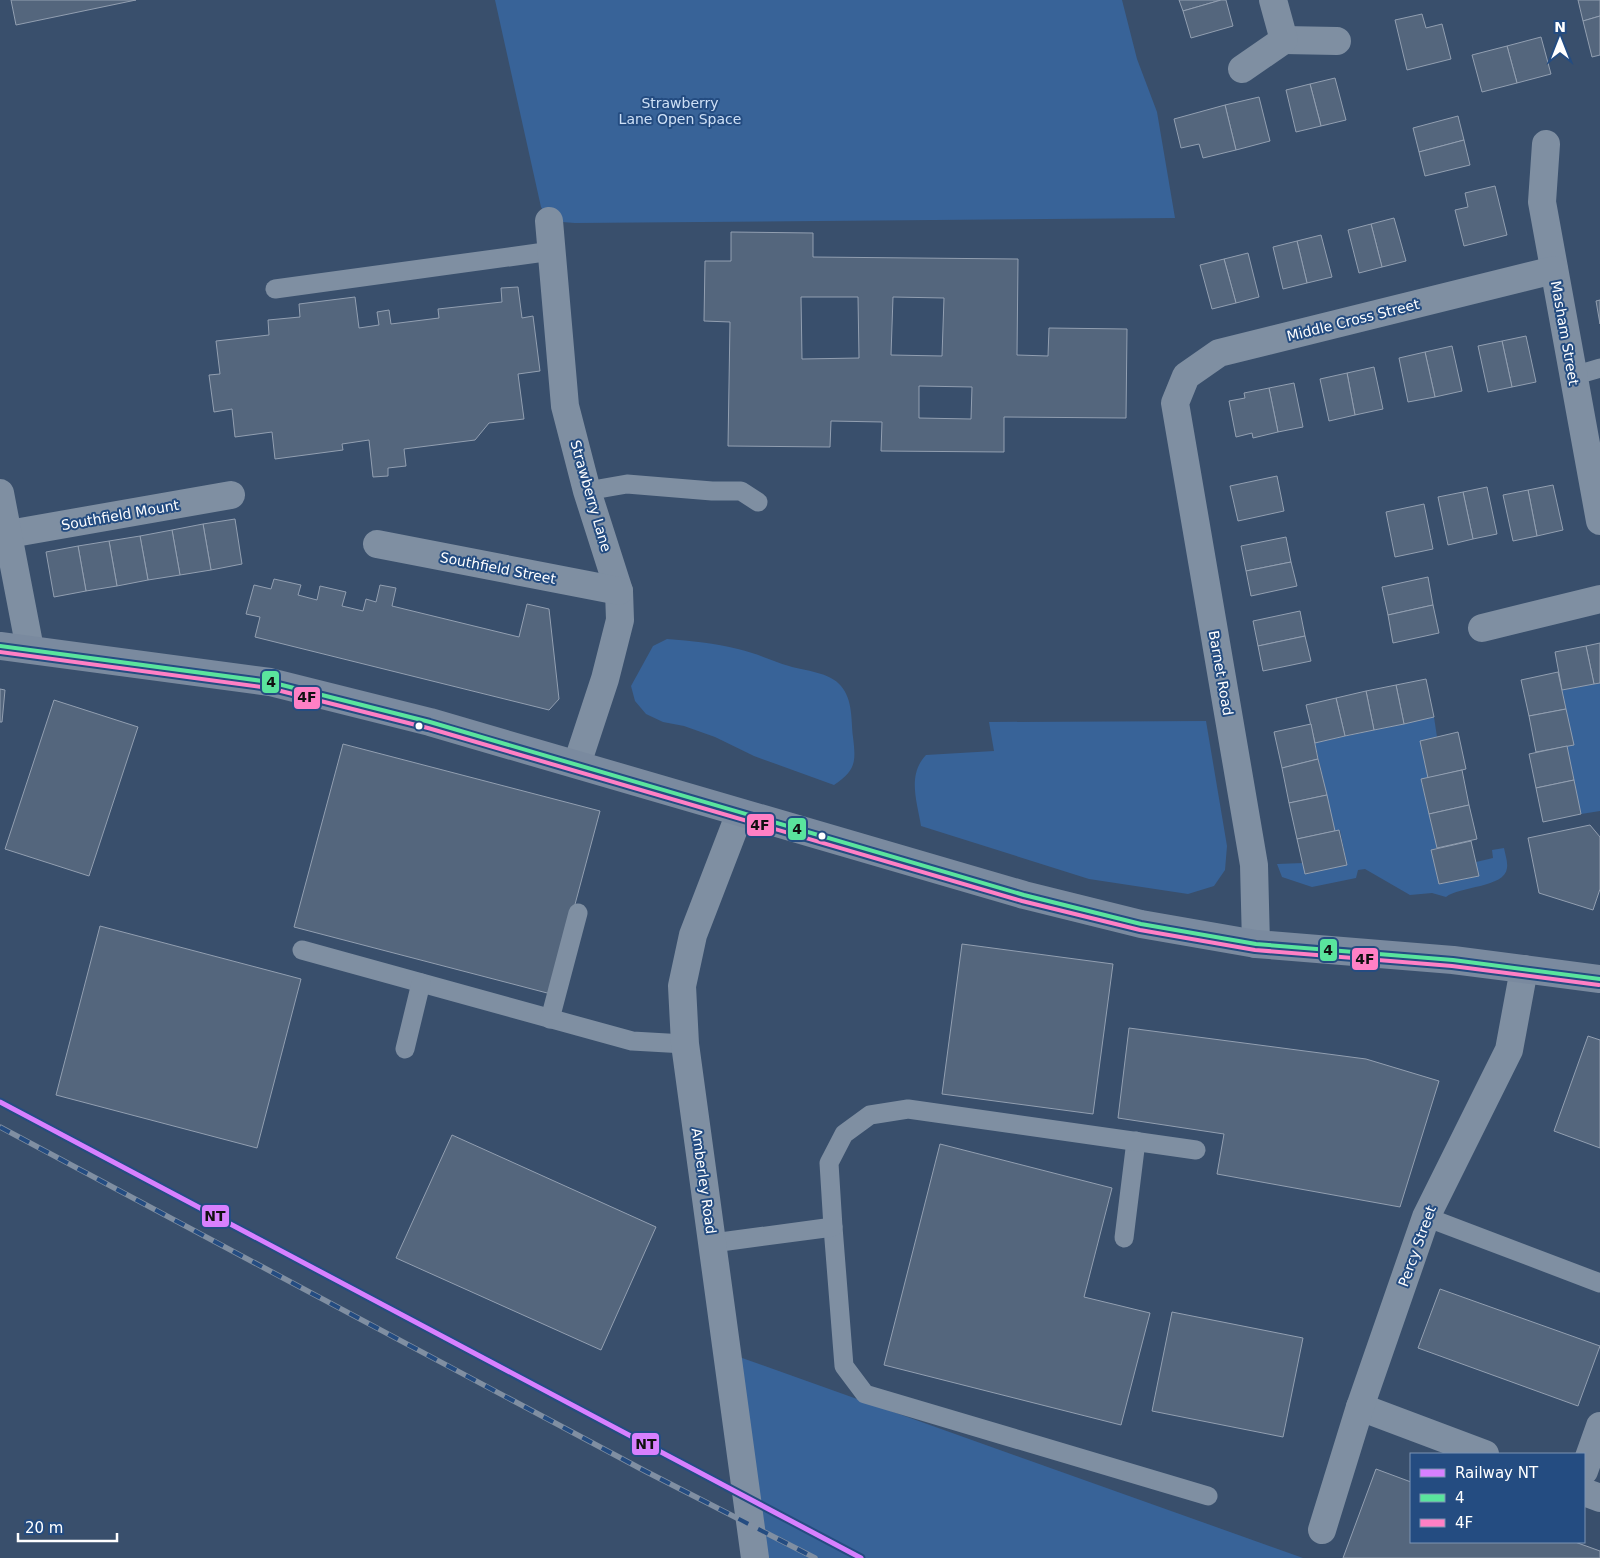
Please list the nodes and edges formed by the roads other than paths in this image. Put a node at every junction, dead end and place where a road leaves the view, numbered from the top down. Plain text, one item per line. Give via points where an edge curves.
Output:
1 (1274, 0) edge
2 (1284, 40) junction
3 (1337, 41) dead end
4 (1242, 69) dead end
5 (1546, 144) dead end
6 (549, 221) dead end
7 (552, 251) junction
8 (1554, 270) junction
9 (275, 289) dead end
10 (1600, 368) edge
11 (1572, 376) junction
12 (1175, 403) joint
13 (587, 491) junction
14 (0, 493) edge
15 (231, 495) dead end
16 (758, 502) dead end
17 (1600, 521) edge
18 (9, 534) junction
19 (377, 544) dead end
20 (619, 591) junction
21 (1600, 599) edge
22 (1482, 628) dead end
23 (0, 646) edge
24 (30, 649) junction
25 (577, 764) junction
26 (740, 812) junction
27 (578, 913) dead end
28 (1256, 944) junction
29 (302, 950) dead end
30 (1524, 969) junction
31 (1600, 979) edge
32 (421, 983) junction
33 (550, 1019) junction
34 (685, 1044) junction
35 (405, 1049) dead end
36 (1136, 1142) junction
37 (1196, 1150) dead end
38 (1426, 1217) junction
39 (833, 1227) junction
40 (1124, 1238) dead end
41 (713, 1243) junction
42 (1600, 1283) edge
43 (1360, 1407) junction
44 (1600, 1426) edge
45 (1482, 1453) edge
46 (1585, 1468) edge
47 (1585, 1492) edge
48 (1208, 1496) dead end
49 (1600, 1498) edge
50 (1322, 1530) dead end
51 (755, 1558) edge

1 - 2 street
2 - 3 street
2 - 4 street
5 - 8 street, Masham Street via 1542,202
6 - 7 street, Strawberry Lane
7 - 9 lane
7 - 13 street, Strawberry Lane via 565,406
8 - 11 street, Masham Street
8 - 12 street, Middle Cross Street via 1219,352 1186,376
10 - 11 lane
11 - 17 street, Masham Street
12 - 28 street, Barnet Road via 1254,865
13 - 16 lane via 627,484 741,491
13 - 20 street, Strawberry Lane
14 - 18 street
15 - 18 street, Southfield Mount
18 - 24 street
19 - 20 street, Southfield Street
20 - 25 street, Strawberry Lane via 620,620 605,679
21 - 22 street
23 - 24 main road
24 - 25 main road via 270,682 430,722
25 - 26 main road
26 - 28 main road via 1024,895 1141,924
26 - 34 street, Amberley Road via 693,935 682,986
27 - 33 lane
28 - 30 main road
29 - 32 lane
30 - 31 main road
30 - 38 street, Percy Street via 1509,1050
32 - 33 lane
32 - 35 lane
33 - 34 lane via 632,1041
34 - 41 street, Amberley Road
36 - 37 lane
36 - 39 lane via 908,1109 870,1115 844,1134 829,1163
36 - 40 lane
38 - 42 lane
38 - 43 street, Percy Street
39 - 41 lane
39 - 48 lane via 844,1366 865,1394
41 - 51 street, Amberley Road
43 - 45 street
43 - 50 street, Percy Street
44 - 46 street
47 - 49 street

